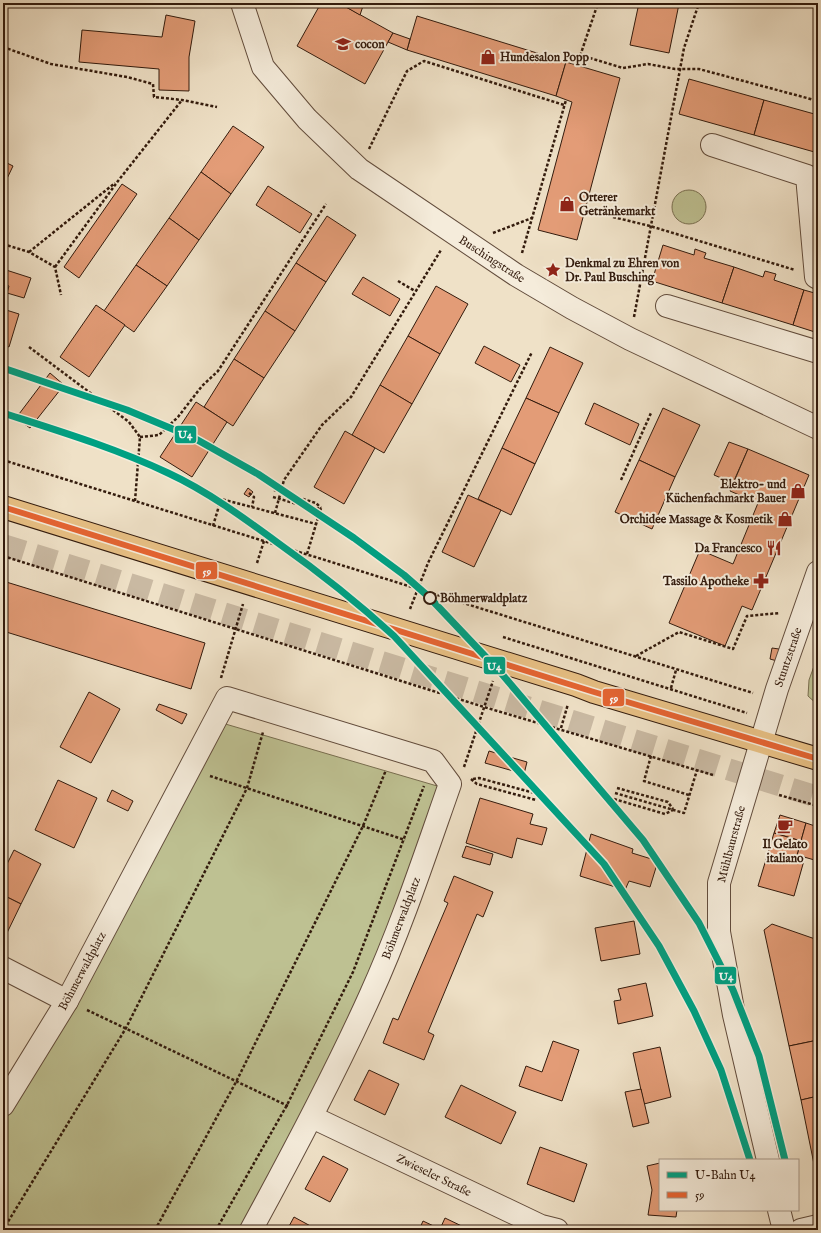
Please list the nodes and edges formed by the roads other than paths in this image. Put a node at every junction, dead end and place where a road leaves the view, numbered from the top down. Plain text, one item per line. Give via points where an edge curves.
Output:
1 (242, 3) edge
2 (712, 145) dead end
3 (817, 277) edge
4 (667, 306) dead end
5 (818, 352) edge
6 (818, 428) edge
7 (3, 507) edge
8 (818, 572) edge
9 (761, 742) junction
10 (818, 759) edge
11 (3, 968) edge
12 (67, 1001) junction
13 (3, 1105) edge
14 (312, 1117) junction
15 (768, 1159) edge
16 (779, 1211) edge
17 (818, 1226) edge
18 (546, 1229) edge
19 (251, 1230) edge
20 (784, 1230) edge
21 (801, 1230) edge

1 - 6 street, Buschingstraße via 263,67 307,119 359,169 516,275 630,339
2 - 3 street via 807,176
4 - 5 street
7 - 9 main road
8 - 9 street, Stuntzstraße
9 - 10 main road
9 - 15 street, Mühlbaurstraße via 719,883 719,932 734,1015
11 - 12 street
12 - 13 street, Böhmerwaldplatz
12 - 14 street, Böhmerwaldplatz via 227,698 432,761 450,784 371,995
14 - 18 street, Zwieseler Straße
14 - 19 street, Böhmerwaldplatz
16 - 20 street
17 - 21 street

